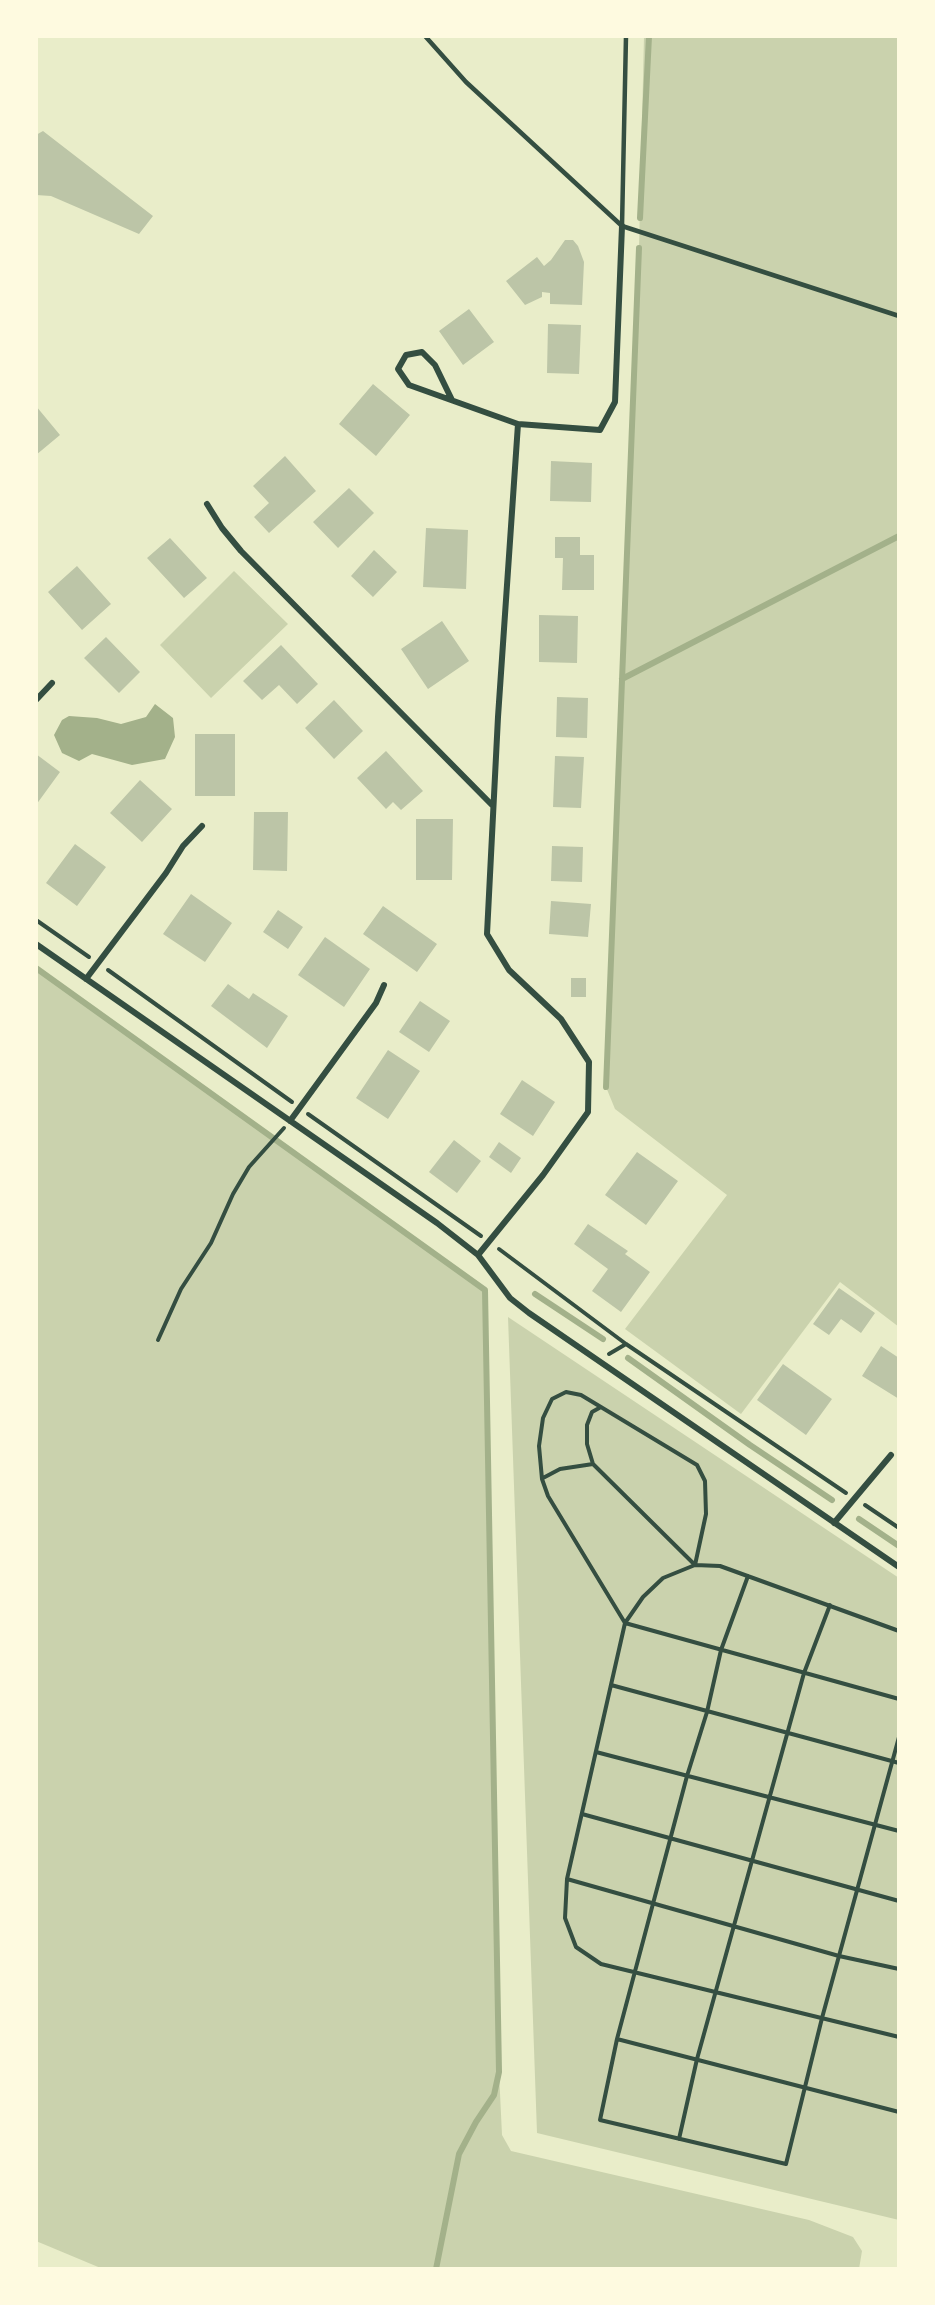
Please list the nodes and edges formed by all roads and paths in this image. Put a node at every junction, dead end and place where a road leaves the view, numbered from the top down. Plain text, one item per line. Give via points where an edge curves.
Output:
1 (425, 36) edge
2 (626, 36) edge
3 (622, 226) junction
4 (899, 316) edge
5 (452, 400) junction
6 (518, 424) junction
7 (207, 504) dead end
8 (52, 682) dead end
9 (36, 700) edge
10 (493, 806) junction
11 (202, 826) dead end
12 (36, 920) edge
13 (36, 944) edge
14 (98, 963) junction
15 (86, 979) junction
16 (384, 985) dead end
17 (299, 1108) junction
18 (290, 1121) junction
19 (489, 1242) junction
20 (478, 1255) junction
21 (158, 1340) dead end
22 (626, 1344) junction
23 (598, 1360) junction
24 (601, 1407) junction
25 (891, 1455) dead end
26 (593, 1464) junction
27 (542, 1479) junction
28 (855, 1498) junction
29 (834, 1523) junction
30 (899, 1528) edge
31 (696, 1565) junction
32 (899, 1567) edge
33 (748, 1576) junction
34 (830, 1605) junction
35 (625, 1623) junction
36 (899, 1631) edge
37 (721, 1650) junction
38 (804, 1673) junction
39 (611, 1685) junction
40 (899, 1699) edge
41 (707, 1712) junction
42 (787, 1733) junction
43 (899, 1737) edge
44 (596, 1752) junction
45 (892, 1762) junction
46 (899, 1763) edge
47 (687, 1776) junction
48 (769, 1797) junction
49 (582, 1814) junction
50 (875, 1824) junction
51 (899, 1831) edge
52 (671, 1838) junction
53 (752, 1859) junction
54 (567, 1879) junction
55 (857, 1891) junction
56 (899, 1901) edge
57 (654, 1903) junction
58 (734, 1926) junction
59 (839, 1956) junction
60 (899, 1969) edge
61 (636, 1972) junction
62 (716, 1992) junction
63 (822, 2018) junction
64 (899, 2037) edge
65 (617, 2039) junction
66 (698, 2060) junction
67 (806, 2088) junction
68 (899, 2112) edge
69 (679, 2139) junction

1 - 3 lane via 466,82
2 - 3 lane
3 - 4 lane
3 - 6 street via 615,402 600,430
5 - 5 street via 410,385 398,369 406,355 422,351 435,365
5 - 6 street
6 - 10 street
7 - 10 street via 242,551
8 - 9 street
10 - 19 street via 487,934 509,970 561,1019 589,1062 588,1112
11 - 14 street via 183,846
12 - 14 path
13 - 15 street
14 - 15 street
14 - 17 path
15 - 18 street
16 - 17 street via 376,1004
17 - 18 street
17 - 19 path
18 - 20 street
18 - 21 path via 249,1167 212,1242 181,1289
19 - 20 street
19 - 22 path
20 - 23 street via 510,1298
22 - 23 path
22 - 28 path
23 - 29 street
24 - 26 path via 592,1412 586,1425
24 - 27 path via 581,1395 566,1392 552,1399 543,1418 539,1446
24 - 31 path via 697,1465 705,1481 706,1514
25 - 28 street
26 - 27 path via 560,1469
26 - 31 path
27 - 35 path via 548,1496
28 - 29 street
28 - 30 path
29 - 32 street
31 - 33 path via 720,1566
31 - 35 path via 663,1578 643,1597
33 - 34 path
33 - 37 path
34 - 36 path
34 - 38 path
35 - 37 path
35 - 39 path
37 - 38 path
37 - 41 path
38 - 40 path
38 - 42 path
39 - 41 path
39 - 44 path
41 - 42 path
41 - 47 path
42 - 45 path
42 - 48 path
43 - 45 path
44 - 47 path
44 - 49 path
45 - 46 path
45 - 50 path
47 - 48 path
47 - 52 path
48 - 50 path
48 - 53 path
49 - 52 path
49 - 54 path
50 - 51 path
50 - 55 path
52 - 53 path
52 - 57 path
53 - 55 path
53 - 58 path
54 - 57 path
54 - 61 path via 565,1917 576,1947 601,1964
55 - 56 path
55 - 59 path
57 - 58 path
57 - 61 path
58 - 59 path
58 - 62 path
59 - 60 path
59 - 63 path
61 - 62 path
61 - 65 path
62 - 63 path
62 - 66 path
63 - 64 path
63 - 67 path
65 - 66 path
65 - 69 path via 600,2120
66 - 67 path
66 - 69 path
67 - 68 path
67 - 69 path via 786,2164

